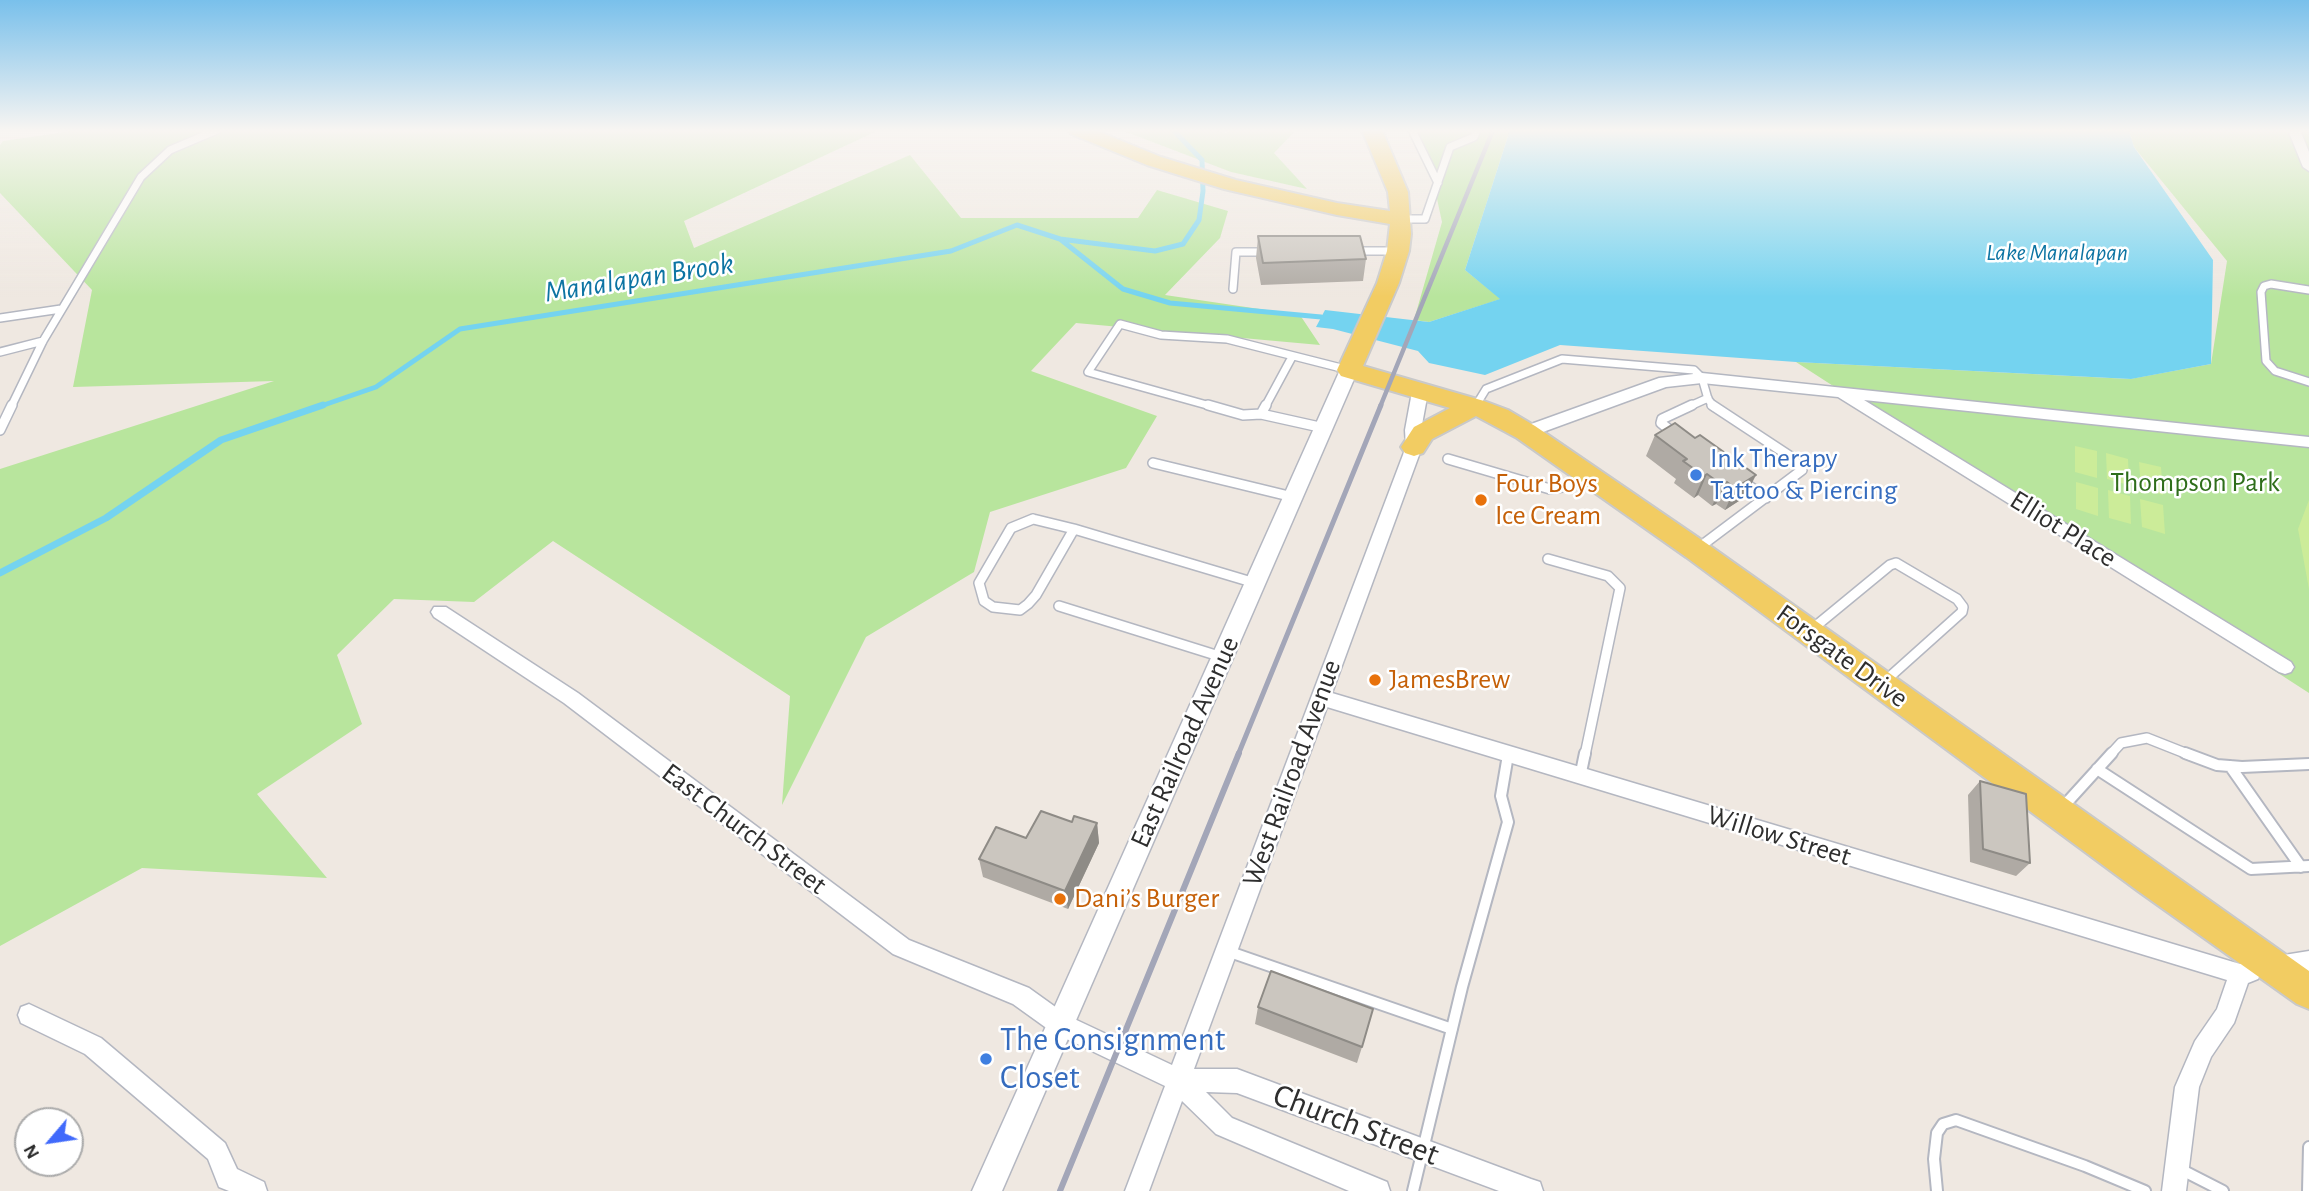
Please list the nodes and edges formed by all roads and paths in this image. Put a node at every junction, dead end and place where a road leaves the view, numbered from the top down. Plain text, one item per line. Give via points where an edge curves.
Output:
1 (136, 186) edge
2 (1234, 186) edge
3 (1395, 186) edge
4 (1437, 186) edge
5 (1401, 219) junction
6 (1352, 251) edge
7 (1398, 251) junction
8 (1275, 252) edge
9 (1234, 289) dead end
10 (2309, 290) edge
11 (61, 309) junction
12 (0, 318) edge
13 (43, 341) junction
14 (0, 352) edge
15 (1292, 357) junction
16 (1349, 370) junction
17 (1702, 378) junction
18 (2309, 382) edge
19 (1420, 392) junction
20 (1840, 392) junction
21 (1708, 398) junction
22 (1475, 407) junction
23 (1261, 414) junction
24 (1324, 428) junction
25 (0, 430) edge
26 (1526, 432) junction
27 (2309, 442) edge
28 (1689, 443) edge
29 (1414, 447) junction
30 (1448, 459) dead end
31 (1153, 463) dead end
32 (1586, 472) junction
33 (1733, 474) edge
34 (1293, 497) junction
35 (1766, 498) junction
36 (1074, 529) junction
37 (1696, 550) junction
38 (1548, 559) dead end
39 (1255, 583) junction
40 (1059, 606) dead end
41 (440, 612) dead end
42 (1809, 632) junction
43 (1224, 657) junction
44 (2285, 667) dead end
45 (1881, 685) junction
46 (1319, 696) junction
47 (1508, 755) junction
48 (2309, 764) edge
49 (2230, 766) junction
50 (2097, 769) junction
51 (1580, 777) junction
52 (2057, 813) junction
53 (2305, 866) edge
54 (1227, 951) junction
55 (2309, 963) edge
56 (2274, 967) junction
57 (2240, 974) junction
58 (2309, 992) edge
59 (29, 1015) dead end
60 (1060, 1024) junction
61 (1452, 1029) junction
62 (1178, 1080) junction
63 (2309, 1147) edge
64 (1422, 1150) junction
65 (2176, 1180) edge
66 (223, 1184) edge
67 (255, 1191) edge
68 (987, 1191) edge
69 (1137, 1191) edge
70 (1378, 1191) edge
71 (1413, 1191) edge
72 (1531, 1191) edge
73 (1937, 1191) edge
74 (2145, 1191) edge
75 (2223, 1191) edge
76 (2308, 1191) edge

1 - 11 lane
2 - 5 main road
3 - 5 main road
4 - 5 lane via 1425,219
5 - 7 main road
6 - 7 lane
7 - 16 main road
8 - 9 lane via 1236,252
10 - 18 lane via 2272,284 2261,292 2266,361 2275,371
11 - 12 lane
11 - 13 lane
13 - 14 lane
13 - 25 lane
15 - 16 lane
15 - 23 lane
15 - 23 lane via 1227,340 1161,335 1120,324 1088,372 1243,415
16 - 19 main road, Forsgate Drive
16 - 24 street, East Railroad Avenue
17 - 20 street
17 - 21 lane
17 - 22 lane via 1687,369 1562,359 1486,389
17 - 26 street via 1664,382
19 - 22 main road, Forsgate Drive
19 - 29 street, West Railroad Avenue
20 - 27 street
20 - 44 street, Elliot Place
21 - 28 lane via 1662,419 1666,428
21 - 35 lane via 1715,409 1801,467
22 - 26 main road, Forsgate Drive
22 - 29 main road via 1438,423 1423,433
23 - 24 lane
24 - 34 street, East Railroad Avenue
26 - 32 main road, Forsgate Drive
29 - 46 street, West Railroad Avenue
30 - 32 lane via 1550,489 1568,486
31 - 34 lane
32 - 37 main road, Forsgate Drive
33 - 35 lane
34 - 39 street, East Railroad Avenue
35 - 37 lane
36 - 36 lane via 1032,519 1011,528 979,583 984,601 1009,610 1028,604
36 - 39 lane
37 - 42 main road, Forsgate Drive
38 - 51 lane via 1608,576 1620,588
39 - 43 street, East Railroad Avenue
40 - 43 lane
41 - 60 street, East Church Street via 571,698 901,947 1021,996
42 - 45 main road, Forsgate Drive
42 - 45 lane via 1896,563 1957,599 1962,612
43 - 60 street, East Railroad Avenue
45 - 52 main road, Forsgate Drive
46 - 47 street, Willow Street
46 - 54 street, West Railroad Avenue
47 - 51 street, Willow Street
47 - 61 lane via 1501,796 1508,822
48 - 49 lane
49 - 50 lane via 2147,737 2120,743
49 - 53 lane
50 - 52 lane
50 - 53 lane via 2251,869
51 - 57 street, Willow Street
52 - 56 main road, Forsgate Drive
54 - 61 lane
54 - 62 street, West Railroad Avenue
55 - 56 street
56 - 57 street
56 - 58 main road, Forsgate Drive
57 - 65 street via 2227,1015 2203,1048 2187,1087
59 - 66 street via 93,1046 217,1151
60 - 62 street, Church Street
60 - 68 street, East Railroad Avenue
61 - 64 lane
62 - 64 street, Church Street via 1237,1081
62 - 69 street, West Railroad Avenue
62 - 70 street, Church Street via 1224,1126
63 - 76 lane
64 - 71 lane
64 - 72 street, Church Street
65 - 75 lane
66 - 67 street
73 - 74 lane via 1937,1133 1943,1124 1956,1120

